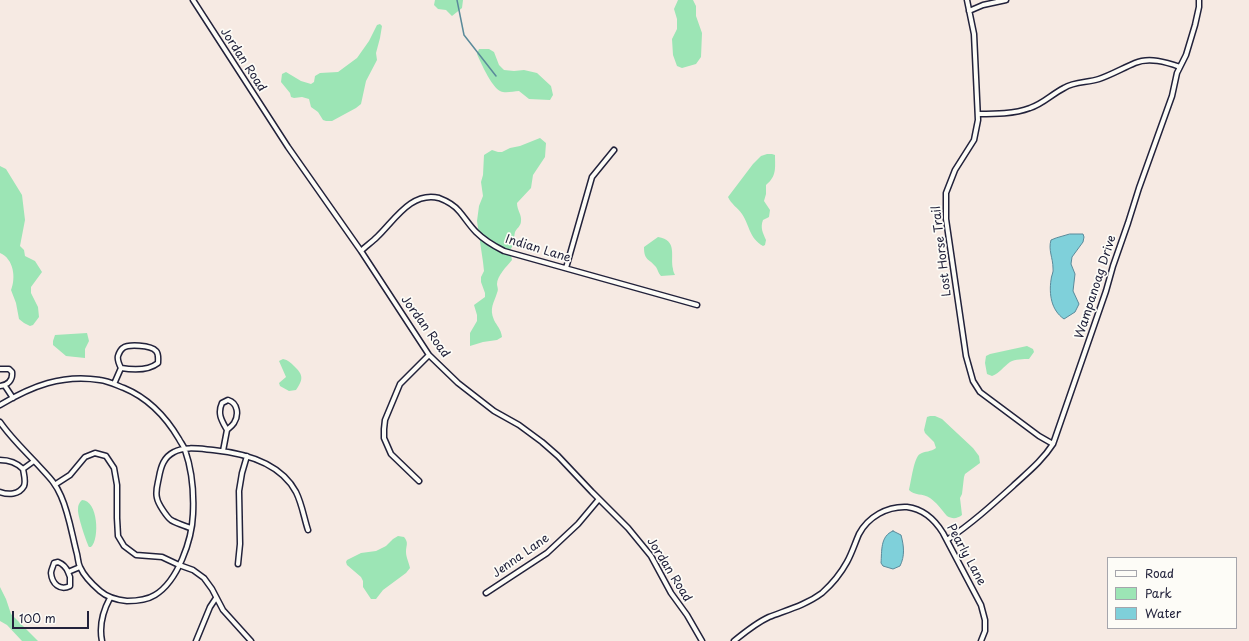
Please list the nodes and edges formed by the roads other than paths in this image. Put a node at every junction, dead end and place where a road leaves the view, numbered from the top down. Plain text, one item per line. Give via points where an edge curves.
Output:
1 (193, 0) edge
2 (967, 0) edge
3 (1006, 0) edge
4 (1199, 0) edge
5 (970, 11) junction
6 (1180, 67) junction
7 (978, 114) junction
8 (614, 150) dead end
9 (361, 251) junction
10 (566, 268) junction
11 (697, 305) dead end
12 (429, 355) junction
13 (122, 368) junction
14 (0, 369) edge
15 (114, 384) junction
16 (0, 386) edge
17 (6, 386) junction
18 (12, 398) junction
19 (0, 405) edge
20 (0, 422) edge
21 (227, 430) junction
22 (1053, 444) junction
23 (185, 449) junction
24 (223, 451) junction
25 (247, 456) junction
26 (0, 460) edge
27 (34, 461) junction
28 (23, 469) junction
29 (419, 481) dead end
30 (56, 484) junction
31 (0, 492) edge
32 (599, 499) junction
33 (191, 528) junction
34 (308, 530) dead end
35 (947, 540) junction
36 (238, 564) dead end
37 (179, 565) junction
38 (80, 567) junction
39 (68, 572) junction
40 (486, 593) dead end
41 (110, 598) junction
42 (216, 598) junction
43 (102, 641) edge
44 (196, 641) edge
45 (251, 641) edge
46 (702, 641) edge
47 (734, 641) edge
48 (981, 641) edge

1 - 9 street, Jordan Road via 288,147
2 - 5 street, Lost Horse Trail
3 - 5 street
4 - 6 street, Wampanoag Drive via 1195,25
5 - 7 street, Lost Horse Trail via 974,34
6 - 7 street via 1159,61 1140,61 1098,79 1069,85 1042,103 1029,108 1006,113
6 - 22 street, Wampanoag Drive
7 - 22 street, Lost Horse Trail via 974,140 955,170 946,193 946,219 967,362 973,381 985,397
8 - 10 street via 592,176
9 - 10 street, Indian Lane via 378,237 403,209 418,199 436,197 448,201 458,209 476,232 494,246
9 - 12 street, Jordan Road
10 - 11 street, Indian Lane
12 - 29 street via 400,384 384,429 384,438 391,454
12 - 32 street, Jordan Road via 458,383 542,442
13 - 13 street via 147,369 158,363 156,350 135,345 124,347 120,350 118,358
13 - 15 street
14 - 17 street via 9,369 12,372 11,380
15 - 18 street via 82,378 59,380 40,385
15 - 23 street via 141,397 162,415
16 - 17 street
17 - 18 street
18 - 19 street
20 - 27 street
21 - 21 street via 234,422 236,413 234,404 228,400 222,403 220,413 220,419
21 - 24 street
22 - 35 street, Wampanoag Drive via 1047,454 1025,476 976,520
23 - 24 street
23 - 33 street via 193,490
23 - 33 street via 173,452 164,459 156,497 172,520
24 - 25 street
25 - 34 street via 274,469 292,486 299,499
25 - 36 street via 239,491
26 - 28 street via 18,464
27 - 28 street
27 - 30 street
28 - 31 street via 25,479 21,489 13,494
30 - 37 street via 70,475 85,457 95,453 106,456 114,468 118,536 124,546 136,555 162,557
30 - 38 street via 66,510
32 - 40 street, Jenna Lane via 578,524 547,553
32 - 46 street, Jordan Road via 651,556
33 - 37 street
35 - 47 street, Pearly Lane via 936,523 916,509 896,508 880,513 874,516 859,534 841,572 825,590 804,604 758,622
35 - 48 street, Pearly Lane via 981,605 985,620 985,631
37 - 41 street via 167,585 154,596 132,601
37 - 42 street via 193,570 204,578
38 - 39 street
38 - 41 street via 100,592
39 - 39 street via 60,563 54,564 51,575 56,585 62,588 70,586
41 - 43 street via 102,621
42 - 44 street
42 - 45 street via 223,610

